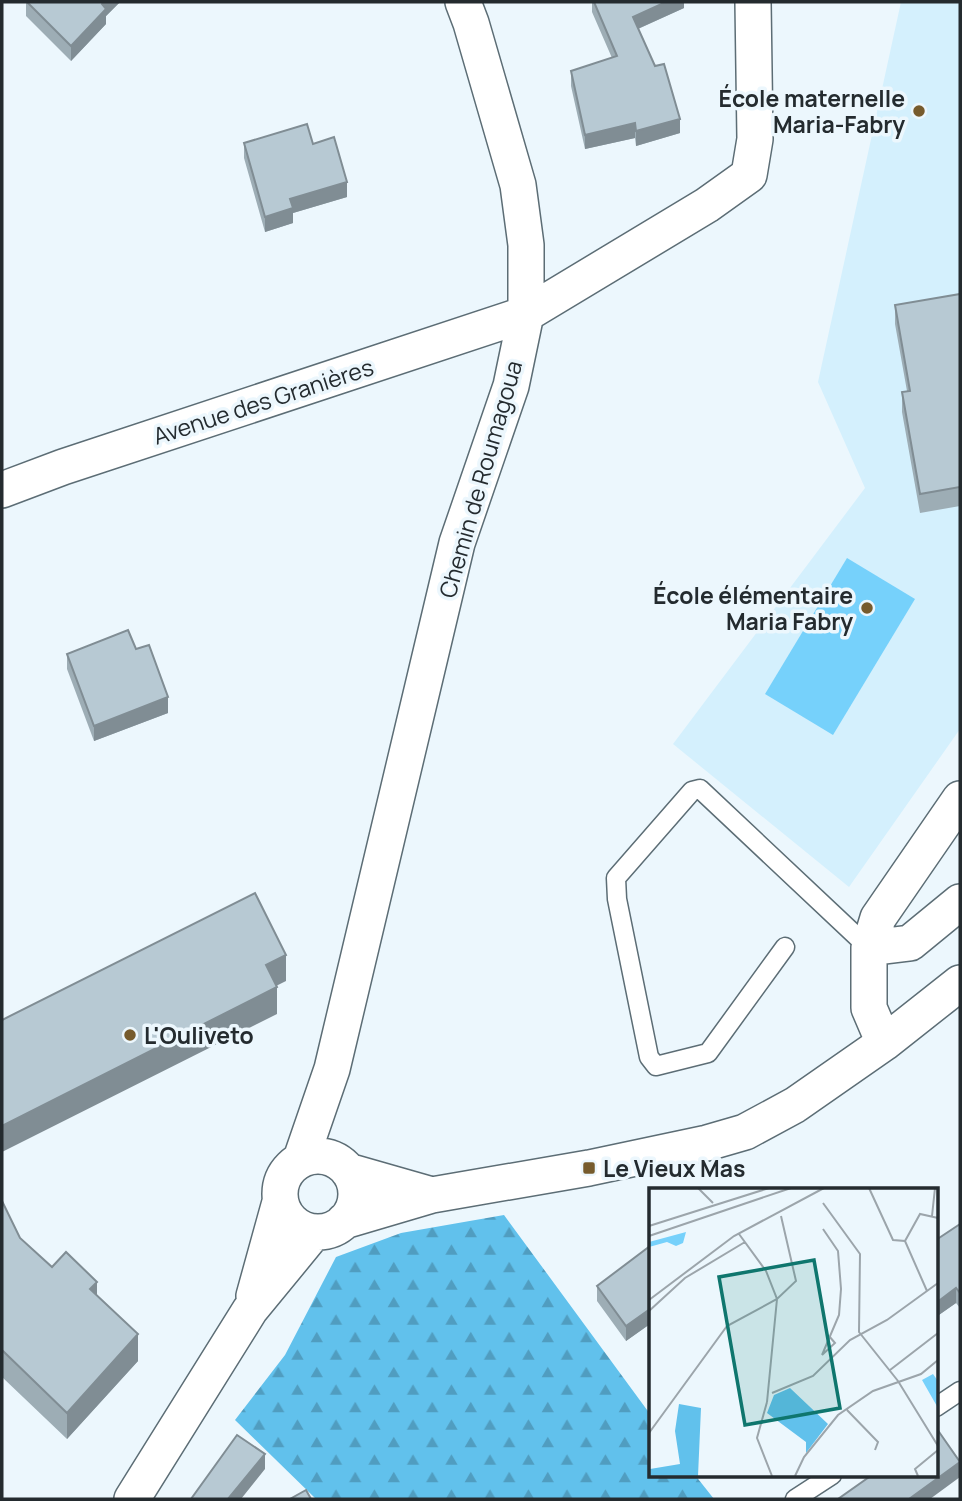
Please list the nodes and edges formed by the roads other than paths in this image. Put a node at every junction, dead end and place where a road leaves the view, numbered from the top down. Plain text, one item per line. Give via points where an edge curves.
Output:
1 (463, 2) edge
2 (753, 2) edge
3 (526, 314) junction
4 (2, 490) edge
5 (960, 799) edge
6 (960, 902) edge
7 (785, 947) dead end
8 (869, 948) junction
9 (960, 982) edge
10 (884, 1043) junction
11 (332, 1069) junction
12 (301, 1159) junction
13 (343, 1166) junction
14 (432, 1195) junction
15 (280, 1202) junction
16 (329, 1226) junction
17 (250, 1310) junction
18 (960, 1391) edge
19 (937, 1406) edge
20 (830, 1476) edge
21 (132, 1499) edge
22 (795, 1499) edge

1 - 3 street, Chemin de Roumagoua via 518,185 526,245
2 - 3 street via 755,139 749,175 708,205
3 - 4 street, Avenue des Granières
3 - 11 street, Chemin de Roumagoua via 511,386 457,544
5 - 8 street via 878,918
6 - 8 street via 910,943
7 - 8 lane via 708,1053 656,1066 649,1057 616,878 692,790 700,789
8 - 10 street via 869,1008
9 - 10 street
10 - 14 street via 795,1105 745,1132 589,1168
11 - 12 street, Chemin de Roumagoua
11 - 13 street, Chemin de Roumagoua
12 - 13 street via 327,1157
12 - 15 street via 283,1177
13 - 14 street
13 - 16 street via 353,1180 355,1202
14 - 16 street
15 - 16 street via 292,1223 302,1229
15 - 17 street
16 - 17 street
17 - 21 street
18 - 19 lane
20 - 22 lane

